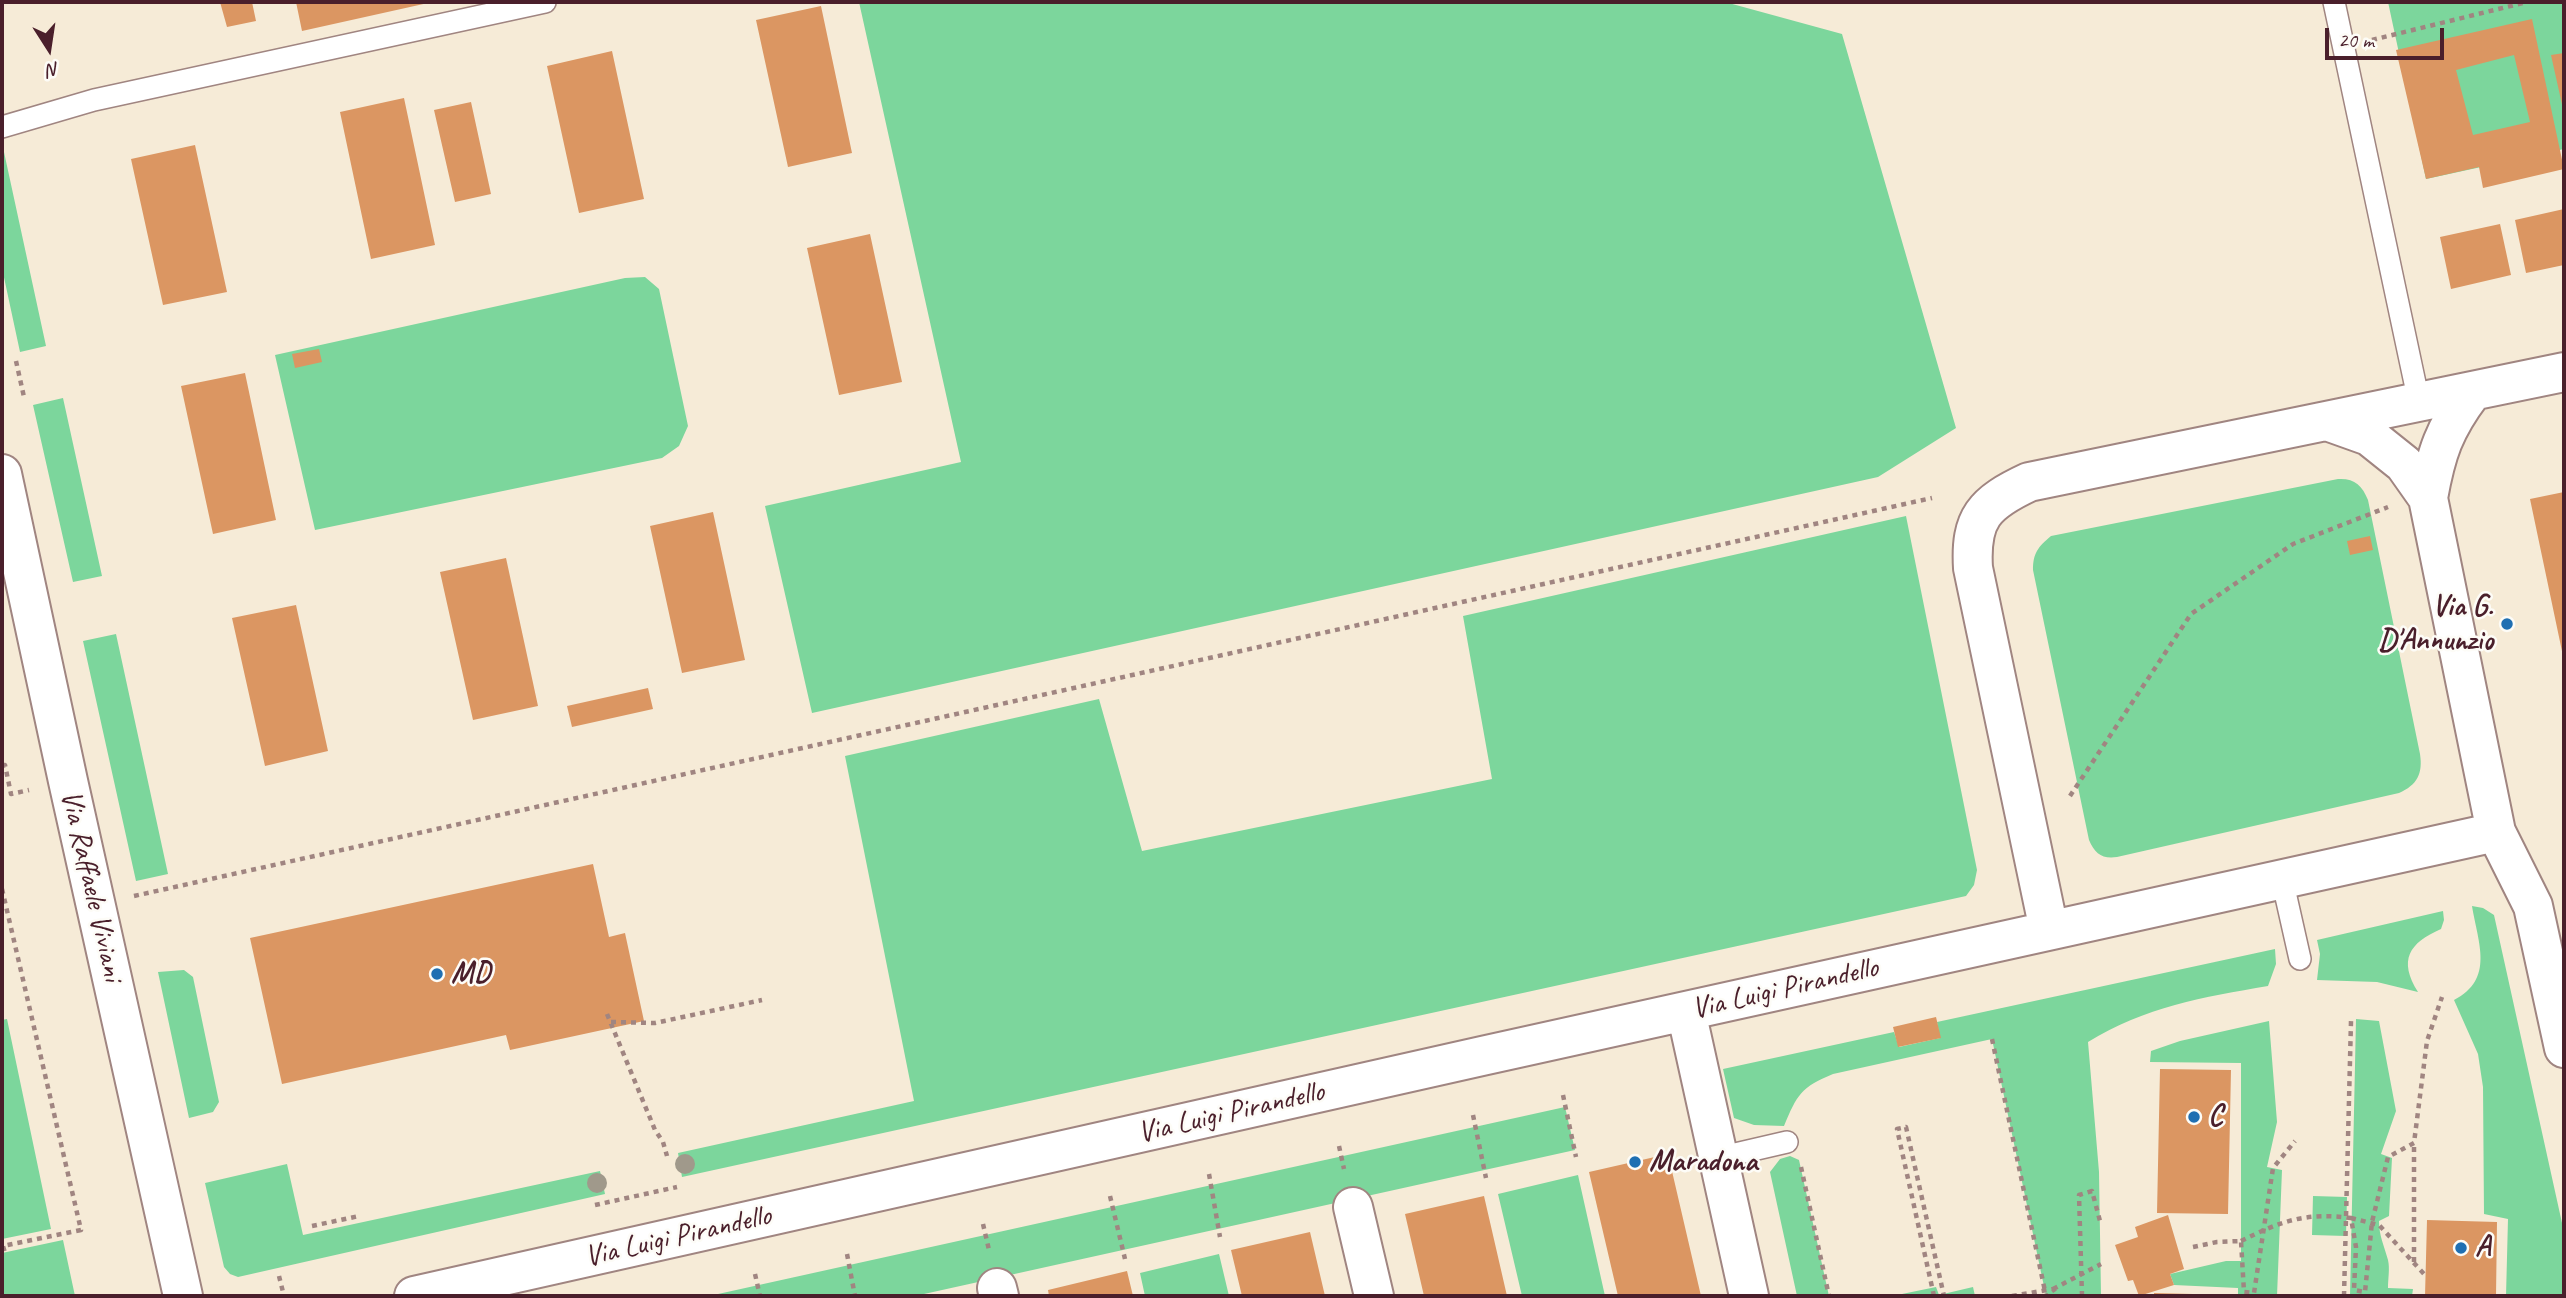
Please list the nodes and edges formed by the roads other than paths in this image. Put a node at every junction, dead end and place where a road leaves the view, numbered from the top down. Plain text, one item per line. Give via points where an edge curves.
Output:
1 (545, 2) edge
2 (2334, 2) edge
3 (2, 127) edge
4 (2564, 372) edge
5 (2472, 391) junction
6 (2419, 402) junction
7 (2327, 421) junction
8 (2, 474) edge
9 (2428, 498) junction
10 (2496, 831) junction
11 (2281, 879) junction
12 (2549, 903) edge
13 (2049, 930) junction
14 (2300, 959) dead end
15 (1686, 1011) junction
16 (2564, 1048) edge
17 (1793, 1151) road end
18 (1718, 1158) junction
19 (1353, 1207) dead end
20 (183, 1296) edge
21 (414, 1296) edge
22 (1374, 1296) edge
23 (1749, 1296) edge

1 - 3 lane via 94,100
2 - 6 lane
4 - 5 street
5 - 6 street
5 - 9 street via 2435,459
6 - 7 street
7 - 9 street via 2369,436 2404,464
7 - 13 street via 2029,482 1999,496 1980,517 1971,542 1973,568
8 - 20 street, Via Raffaele Viviani
9 - 10 street
10 - 11 street, Via Luigi Pirandello
10 - 12 street
11 - 13 street, Via Luigi Pirandello
11 - 14 lane
12 - 16 street
13 - 15 street, Via Luigi Pirandello
15 - 18 street
15 - 21 street, Via Luigi Pirandello
17 - 18 lane
18 - 23 street
19 - 22 street

